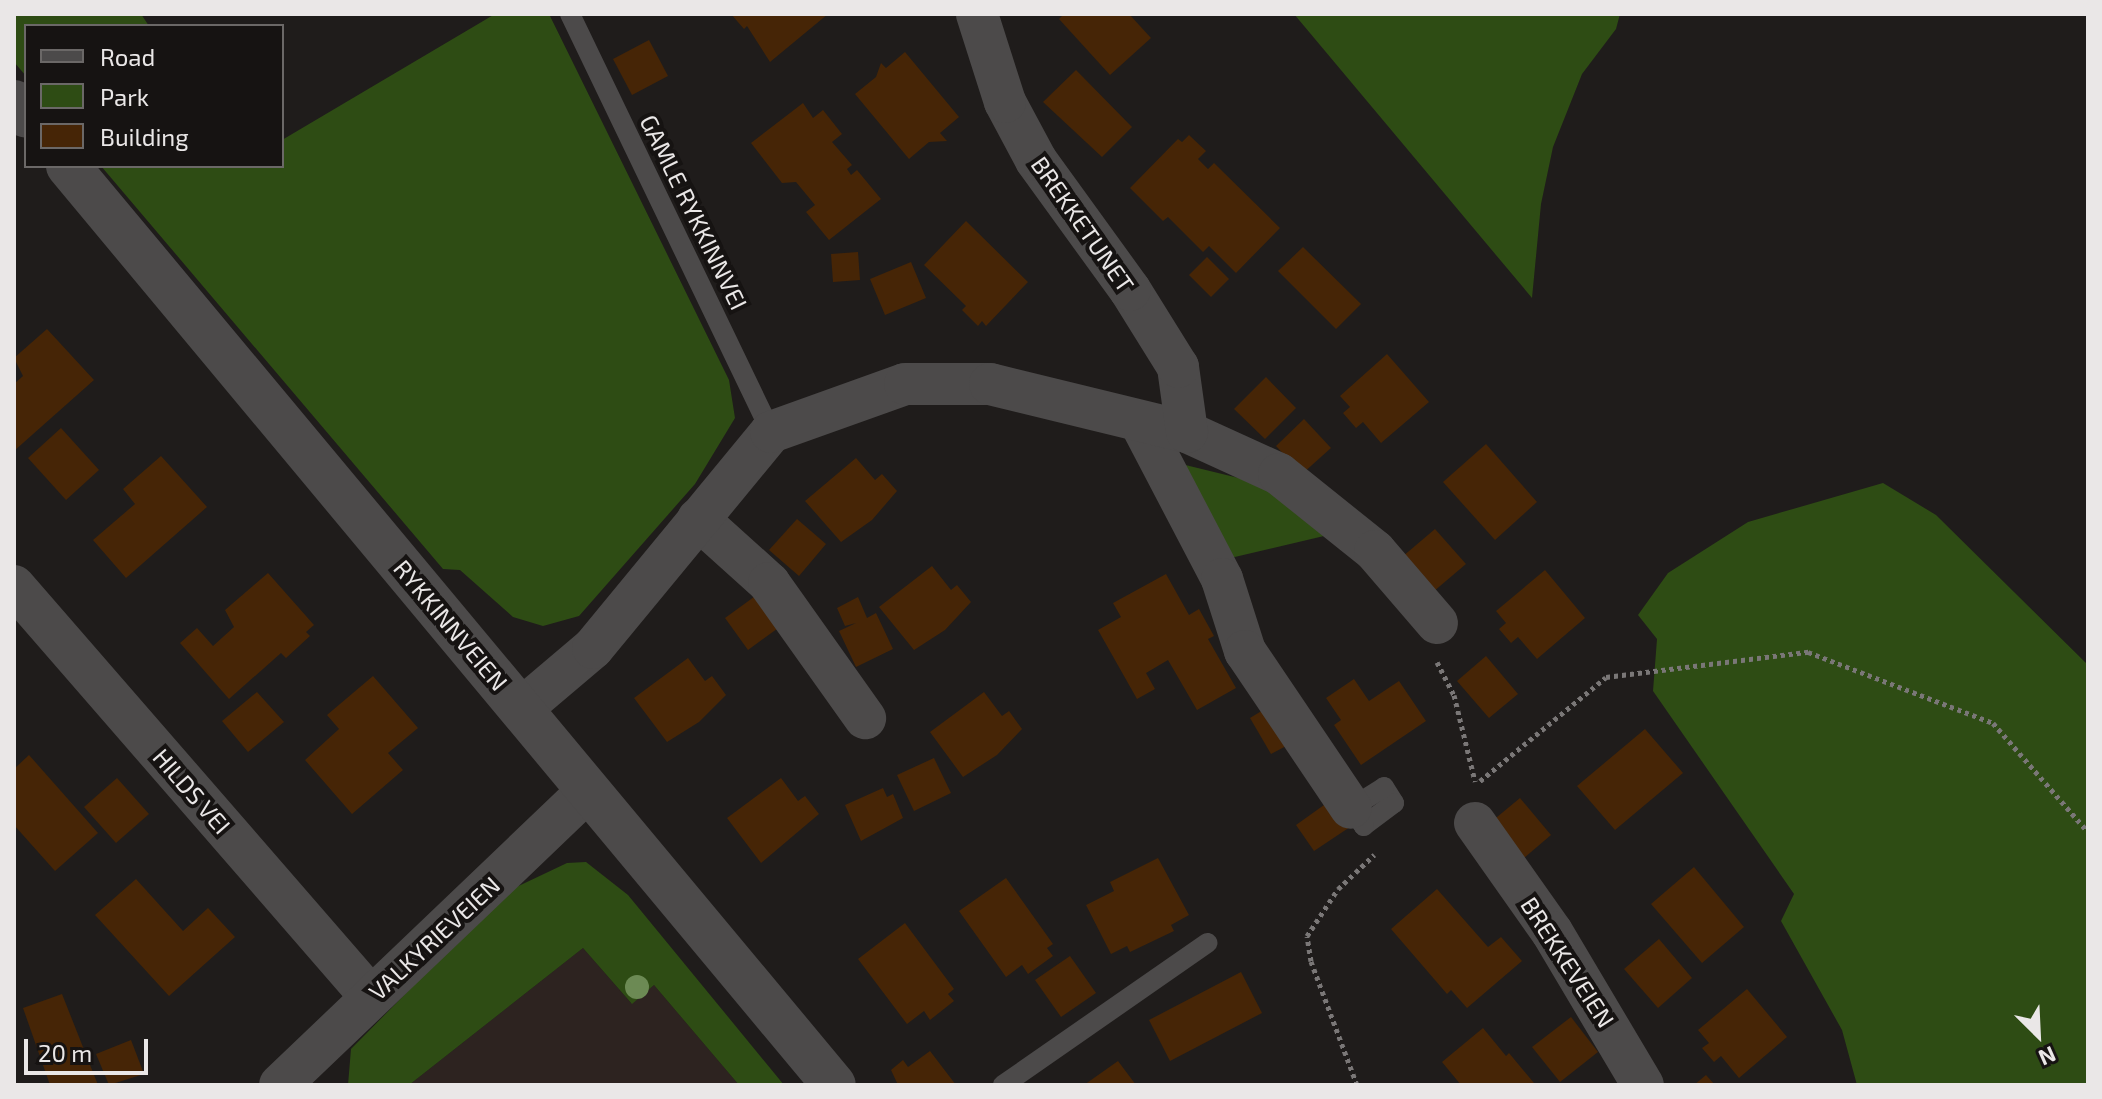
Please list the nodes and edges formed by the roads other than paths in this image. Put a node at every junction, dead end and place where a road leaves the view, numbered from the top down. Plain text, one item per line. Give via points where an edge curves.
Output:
1 (570, 14) edge
2 (977, 14) edge
3 (70, 168) edge
4 (1140, 422) junction
5 (771, 432) junction
6 (1187, 432) junction
7 (698, 519) junction
8 (14, 586) edge
9 (1426, 610) road end
10 (521, 709) junction
11 (865, 718) dead end
12 (588, 791) junction
13 (1351, 808) dead end
14 (1475, 809) road end
15 (1207, 943) dead end
16 (371, 997) junction
17 (299, 1080) edge
18 (834, 1085) edge
19 (1003, 1085) edge
20 (1643, 1085) edge

1 - 5 lane, GAMLE RYKKINNVEI
2 - 6 street, BREKKETUNET via 1005,102 1036,160 1178,367
3 - 10 street, RYKKINNVEIEN
4 - 5 street via 990,384 905,384
4 - 6 street
4 - 13 street via 1222,579 1245,651
5 - 7 street
6 - 9 street via 1279,474 1375,551
7 - 10 street via 593,648
7 - 11 street via 769,583
8 - 16 street, HILDS VEI
10 - 12 street, RYKKINNVEIEN
12 - 16 street, VALKYRIEVEIEN
12 - 18 street, RYKKINNVEIEN
14 - 20 street, BREKKEVEIEN
15 - 19 lane
16 - 17 street, VALKYRIEVEIEN

